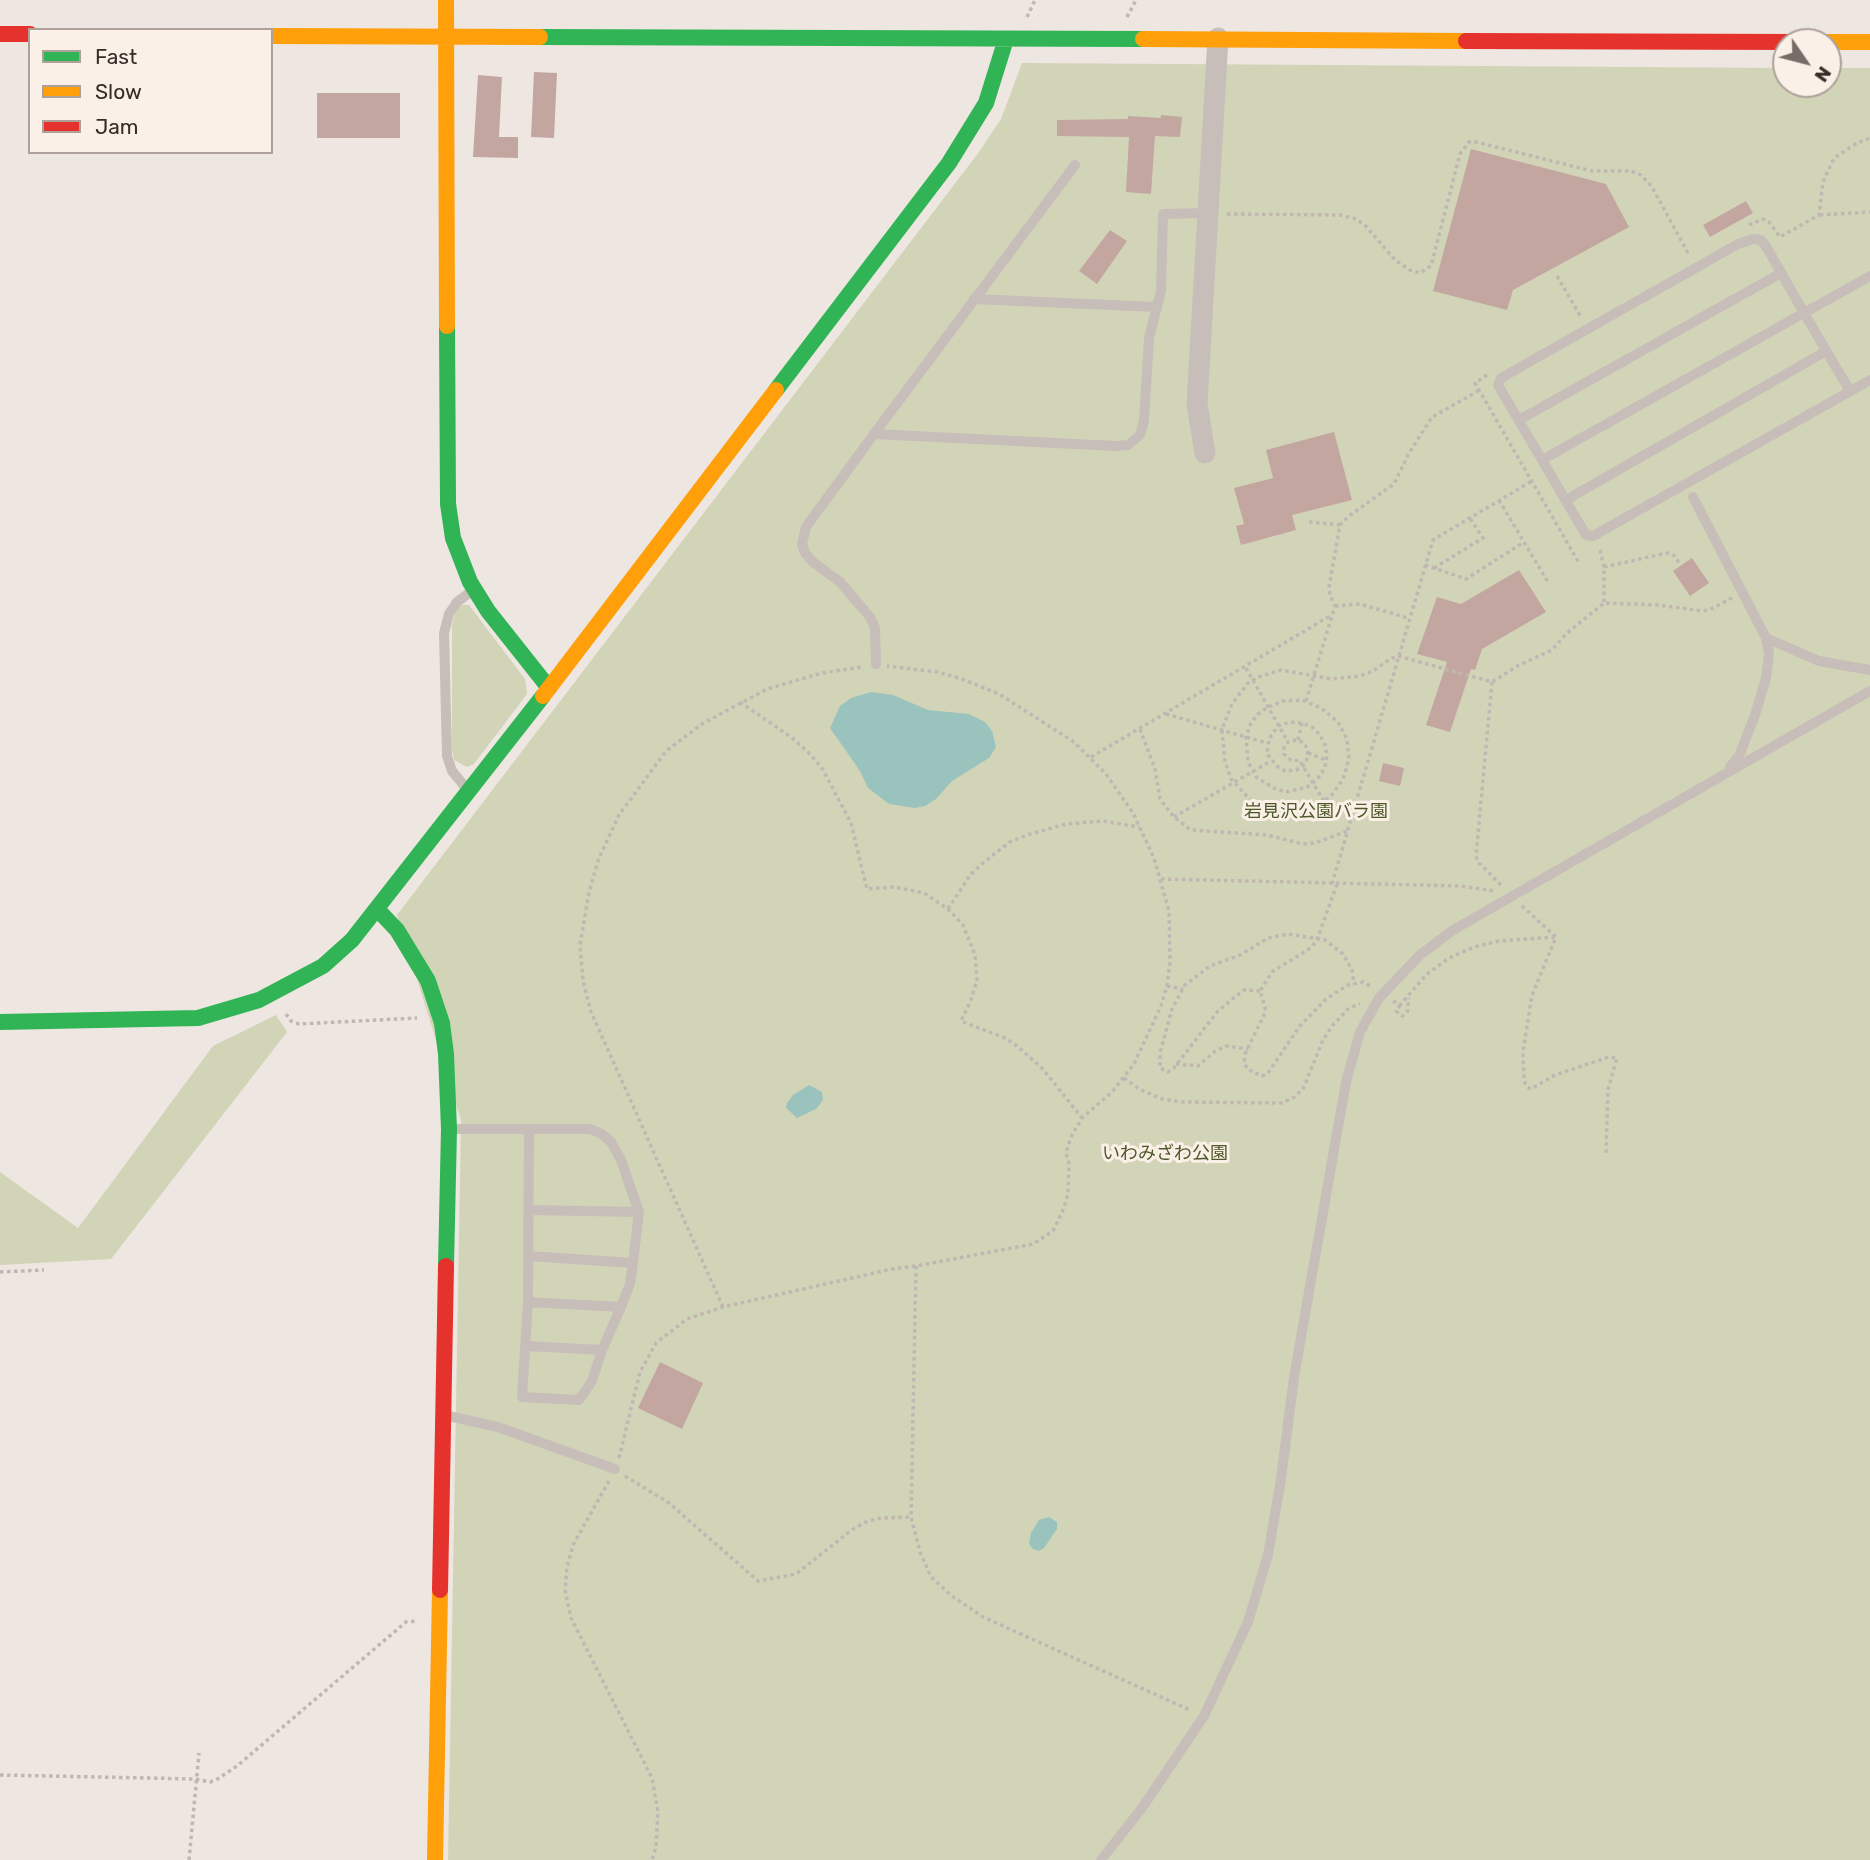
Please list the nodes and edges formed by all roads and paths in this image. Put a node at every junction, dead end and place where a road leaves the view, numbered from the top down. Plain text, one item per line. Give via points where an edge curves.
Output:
1 (446, 0) edge
2 (0, 34) edge
3 (28, 34) edge
4 (273, 36) edge
5 (446, 37) junction
6 (1218, 38) junction
7 (1006, 39) junction
8 (1772, 42) edge
9 (1842, 42) edge
10 (1870, 42) edge
11 (1870, 138) edge
12 (1075, 165) dead end
13 (1870, 212) edge
14 (1208, 214) junction
15 (1819, 215) junction
16 (1780, 237) dead end
17 (1690, 257) dead end
18 (1781, 273) junction
19 (1557, 276) dead end
20 (1870, 276) edge
21 (974, 299) junction
22 (1156, 307) junction
23 (1804, 313) junction
24 (1581, 317) dead end
25 (1826, 351) junction
26 (1870, 380) edge
27 (1850, 391) junction
28 (1518, 420) junction
29 (874, 434) junction
30 (1205, 453) dead end
31 (1542, 460) junction
32 (1532, 481) junction
33 (1693, 497) dead end
34 (1499, 500) junction
35 (1566, 500) junction
36 (1470, 518) junction
37 (1310, 522) dead end
38 (1340, 524) junction
39 (1524, 542) junction
40 (1600, 550) dead end
41 (1579, 563) dead end
42 (1679, 563) dead end
43 (1425, 565) junction
44 (1604, 567) junction
45 (1434, 568) junction
46 (1549, 584) dead end
47 (475, 590) junction
48 (1742, 593) junction
49 (1604, 603) junction
50 (1335, 606) junction
51 (1332, 615) junction
52 (1409, 619) junction
53 (1766, 638) junction
54 (1398, 656) junction
55 (876, 664) junction
56 (1245, 667) junction
57 (1870, 670) edge
58 (1314, 675) junction
59 (1253, 680) junction
60 (1492, 682) junction
61 (549, 688) junction
62 (1870, 691) edge
63 (1306, 701) junction
64 (740, 702) junction
65 (1268, 707) junction
66 (1166, 714) junction
67 (1301, 723) junction
68 (1278, 726) junction
69 (1140, 729) junction
70 (1222, 730) junction
71 (1246, 737) junction
72 (1298, 740) junction
73 (1288, 742) junction
74 (1268, 743) junction
75 (1308, 753) junction
76 (1091, 757) junction
77 (1326, 760) junction
78 (1271, 761) junction
79 (1303, 766) junction
80 (1253, 772) junction
81 (1727, 772) junction
82 (1234, 783) junction
83 (1313, 783) junction
84 (469, 791) junction
85 (1324, 801) junction
86 (1174, 817) junction
87 (1139, 827) junction
88 (1350, 830) junction
89 (1161, 879) junction
90 (1335, 884) junction
91 (1513, 897) junction
92 (378, 909) junction
93 (948, 909) junction
94 (1318, 937) junction
95 (1556, 937) junction
96 (1354, 984) junction
97 (1167, 986) junction
98 (1182, 989) junction
99 (1260, 991) junction
100 (276, 992) junction
101 (1380, 996) junction
102 (1409, 996) junction
103 (1400, 1005) junction
104 (440, 1017) junction
105 (0, 1023) edge
106 (1248, 1049) junction
107 (1176, 1064) junction
108 (1124, 1078) junction
109 (1082, 1118) junction
110 (449, 1129) junction
111 (529, 1129) junction
112 (1606, 1154) dead end
113 (529, 1210) junction
114 (639, 1212) junction
115 (529, 1256) junction
116 (633, 1263) junction
117 (916, 1266) junction
118 (44, 1270) dead end
119 (0, 1272) edge
120 (528, 1302) junction
121 (621, 1307) junction
122 (723, 1307) junction
123 (526, 1346) junction
124 (602, 1350) junction
125 (443, 1415) junction
126 (615, 1469) junction
127 (911, 1517) junction
128 (439, 1621) junction
129 (1203, 1716) junction
130 (199, 1753) dead end
131 (0, 1775) edge
132 (195, 1779) junction
133 (189, 1860) edge
134 (435, 1860) edge
135 (652, 1860) edge
136 (1101, 1860) edge

1 - 5 street
2 - 3 street
4 - 5 street
5 - 7 street
5 - 47 street via 448,504 453,538
6 - 7 street
6 - 8 street
6 - 14 street
7 - 61 street via 986,103 949,163
9 - 10 street
11 - 15 path via 1834,158 1823,181
12 - 21 lane
13 - 15 path
14 - 17 path via 1353,218 1364,224 1395,260 1420,273 1431,266 1460,154 1469,142 1476,142 1592,171 1641,175
14 - 22 lane via 1163,214 1161,291
14 - 30 street via 1196,404
15 - 16 path
18 - 23 lane
18 - 28 lane
18 - 28 lane via 1761,240 1738,244 1501,378 1498,385
19 - 24 path
20 - 23 lane
21 - 22 lane
21 - 29 lane
22 - 29 lane via 1149,338 1144,421 1140,435 1128,445
23 - 25 lane
23 - 31 lane
25 - 27 lane
25 - 35 lane
26 - 27 lane
27 - 35 lane via 1593,536 1586,536
28 - 31 lane
29 - 55 lane via 806,527 802,544 813,562 841,582 870,617 875,628
31 - 35 lane
32 - 34 path
32 - 38 path via 1480,390 1432,417 1394,484
32 - 41 path
33 - 48 lane
34 - 36 path
34 - 39 path
36 - 43 path via 1433,540
36 - 45 path via 1483,538
37 - 38 path
38 - 50 path via 1329,587
39 - 45 path via 1466,579
39 - 46 path
40 - 44 path
42 - 44 path via 1667,552
43 - 45 path
43 - 52 path
44 - 49 path
47 - 61 street
47 - 84 lane via 457,602 444,633 447,756 452,771
48 - 49 path via 1709,611
48 - 53 lane
49 - 60 path via 1552,650
50 - 51 path
50 - 52 path via 1360,604
51 - 56 path
51 - 58 path
52 - 54 path
53 - 57 lane via 1819,661
53 - 81 lane via 1766,678 1739,756
54 - 58 path via 1360,676 1332,679
54 - 60 path
54 - 88 path
55 - 64 path via 797,679
55 - 76 path via 937,672 990,690 1045,722
56 - 59 path
56 - 66 path
58 - 59 path via 1281,670
58 - 63 path
59 - 65 path
59 - 70 path via 1231,706
60 - 91 path via 1476,856
61 - 84 street
62 - 81 lane
63 - 65 path via 1290,699
63 - 85 path via 1338,722 1347,739 1349,759 1343,779
64 - 93 path via 791,737 822,768 851,823 867,889 913,890
64 - 122 path via 666,751 619,815 599,858 580,945 591,1012
65 - 68 path
65 - 71 path via 1251,723
66 - 69 path
66 - 70 path
67 - 68 path
67 - 72 path
67 - 77 path via 1320,735
68 - 73 path
68 - 74 path
69 - 76 path
69 - 86 path via 1160,799
70 - 71 path
70 - 82 path via 1225,762
71 - 74 path
71 - 80 path
72 - 73 path
72 - 75 path
73 - 79 path via 1284,754
74 - 78 path
75 - 77 path
75 - 79 path
76 - 87 path via 1119,791
77 - 83 path
78 - 79 path via 1285,771
78 - 80 path
79 - 83 path
80 - 82 path
80 - 83 path via 1286,792
81 - 91 lane
82 - 85 path via 1254,804 1273,813 1294,814
82 - 86 path
83 - 85 path
84 - 92 street
86 - 88 path via 1191,830 1267,835 1303,844
87 - 89 path
87 - 93 path via 1102,821 1066,824 1010,842 971,874
88 - 90 path
89 - 90 path
89 - 97 path via 1170,911
90 - 91 path via 1461,886
90 - 94 path
91 - 95 path
91 - 101 lane via 1434,943
92 - 100 street via 323,965
92 - 104 street via 397,930 428,981
93 - 109 path via 967,933 977,967 971,1000 961,1021 1017,1046 1042,1068
94 - 96 path via 1343,954
94 - 98 path via 1288,934 1268,938 1210,966
94 - 99 path via 1312,947 1272,972
95 - 102 path via 1474,947 1440,964
95 - 112 path via 1532,995 1524,1081 1531,1089 1555,1075 1617,1058 1608,1089
96 - 101 path via 1363,982
96 - 106 path via 1326,999 1308,1016 1268,1073 1262,1076 1247,1069
97 - 98 path
97 - 108 path via 1143,1049
98 - 107 path via 1158,1063 1168,1072
99 - 106 path via 1265,1013
99 - 107 path via 1244,990 1217,1012
100 - 104 path via 290,1021 299,1024
100 - 105 street via 198,1018
101 - 103 path
101 - 108 path via 1349,1008 1333,1025 1303,1088 1281,1103 1162,1099
101 - 129 lane via 1360,1032 1346,1082 1268,1555 1248,1622
102 - 103 path
102 - 103 path via 1407,1013 1402,1016 1396,1011
104 - 110 street
106 - 107 path via 1226,1046 1198,1066
108 - 109 path
109 - 117 path via 1067,1145 1068,1194 1053,1231 1033,1244
110 - 111 lane
110 - 125 street
111 - 113 lane
111 - 114 lane via 590,1129 602,1134 621,1160
113 - 114 lane
113 - 115 lane
114 - 116 lane
115 - 116 lane
115 - 120 lane
116 - 121 lane
117 - 122 path
117 - 127 path
118 - 119 path
120 - 121 lane
120 - 123 lane
121 - 124 lane
122 - 126 path via 687,1319 656,1343 640,1372
123 - 124 lane
123 - 124 lane via 522,1397 579,1400 592,1381
125 - 126 lane via 498,1427
125 - 128 street
126 - 127 path via 669,1503 758,1581 796,1574 868,1521
126 - 135 path via 573,1545 565,1590 571,1618 652,1779 658,1812
127 - 129 path via 931,1577 966,1606
128 - 132 path via 406,1622 230,1772 210,1782
128 - 134 street
129 - 136 lane
130 - 132 path
131 - 132 path
132 - 133 path

